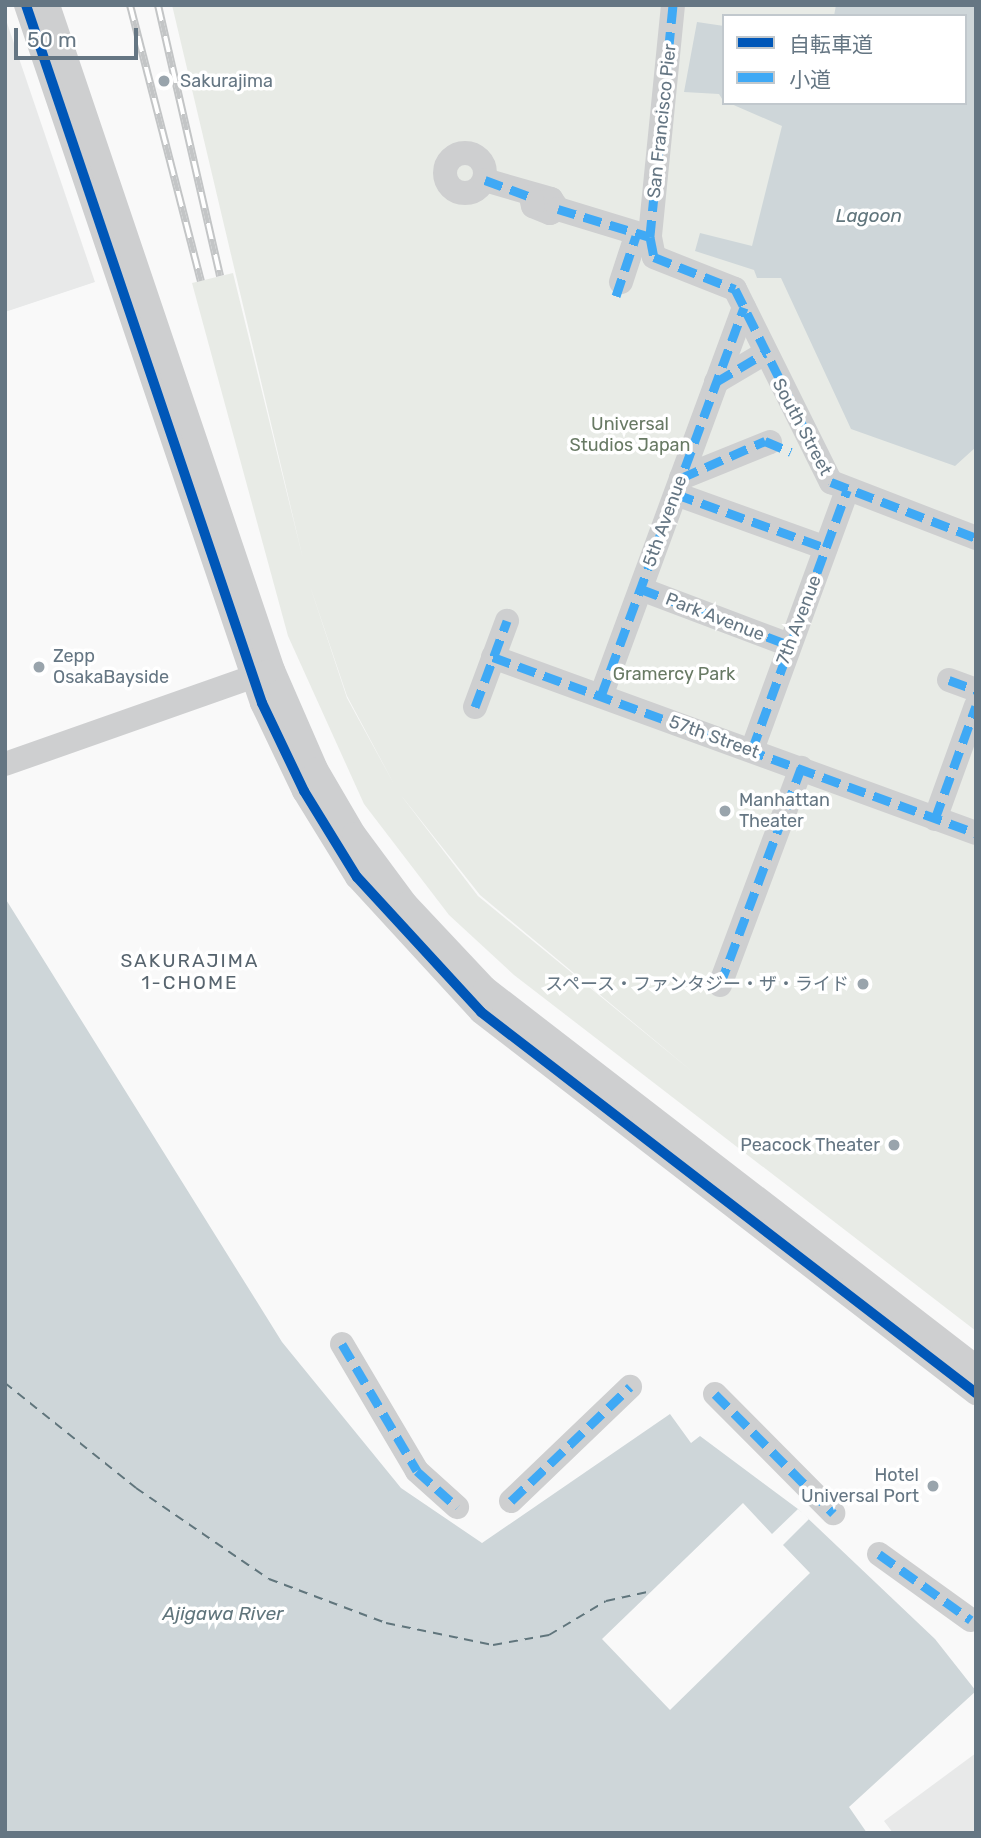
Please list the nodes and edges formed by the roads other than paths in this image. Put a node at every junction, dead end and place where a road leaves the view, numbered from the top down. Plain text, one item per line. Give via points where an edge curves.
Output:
1 (26, 5) edge
2 (48, 5) edge
3 (673, 5) edge
4 (485, 180) dead end
5 (643, 237) junction
6 (618, 290) dead end
7 (744, 307) junction
8 (765, 353) junction
9 (716, 382) junction
10 (780, 447) dead end
11 (678, 486) junction
12 (848, 490) junction
13 (976, 538) edge
14 (826, 548) junction
15 (641, 589) junction
16 (507, 621) dead end
17 (789, 645) junction
18 (494, 657) junction
19 (263, 673) junction
20 (949, 680) dead end
21 (976, 690) edge
22 (601, 696) junction
23 (976, 706) edge
24 (475, 708) dead end
25 (752, 750) junction
26 (5, 764) edge
27 (801, 768) junction
28 (935, 819) junction
29 (976, 834) edge
30 (720, 985) dead end
31 (342, 1344) dead end
32 (976, 1367) edge
33 (630, 1387) dead end
34 (976, 1393) edge
35 (715, 1394) dead end
36 (511, 1501) dead end
37 (457, 1507) dead end
38 (833, 1513) dead end
39 (879, 1554) dead end
40 (971, 1620) dead end

1 - 19 street
2 - 19 street
3 - 5 street, San Francisco Pier
4 - 5 street via 531,197 551,199 558,209
5 - 6 street, San Francisco Pier
5 - 7 street via 659,261 735,289
7 - 8 street, South Street
7 - 9 street, 5th Avenue
8 - 9 street
8 - 12 street, South Street via 824,474
9 - 11 street, 5th Avenue
10 - 11 street
11 - 14 street
11 - 15 street, 5th Avenue
12 - 13 street, South Street
12 - 14 street, 7th Avenue
14 - 17 street, 7th Avenue
15 - 17 street, Park Avenue
15 - 22 street, 5th Avenue
16 - 18 street
17 - 25 street, 7th Avenue
18 - 22 street, 57th Street
18 - 24 street
19 - 26 street
19 - 32 street via 354,834 459,963 514,1012
19 - 34 street via 324,825 357,877 433,965 490,1019
20 - 21 street
22 - 25 street, 57th Street
23 - 28 street
25 - 27 street, 57th Street
27 - 28 street, 57th Street
27 - 30 street
28 - 29 street, 57th Street
31 - 37 street via 417,1471
33 - 36 street
35 - 38 street
39 - 40 street

